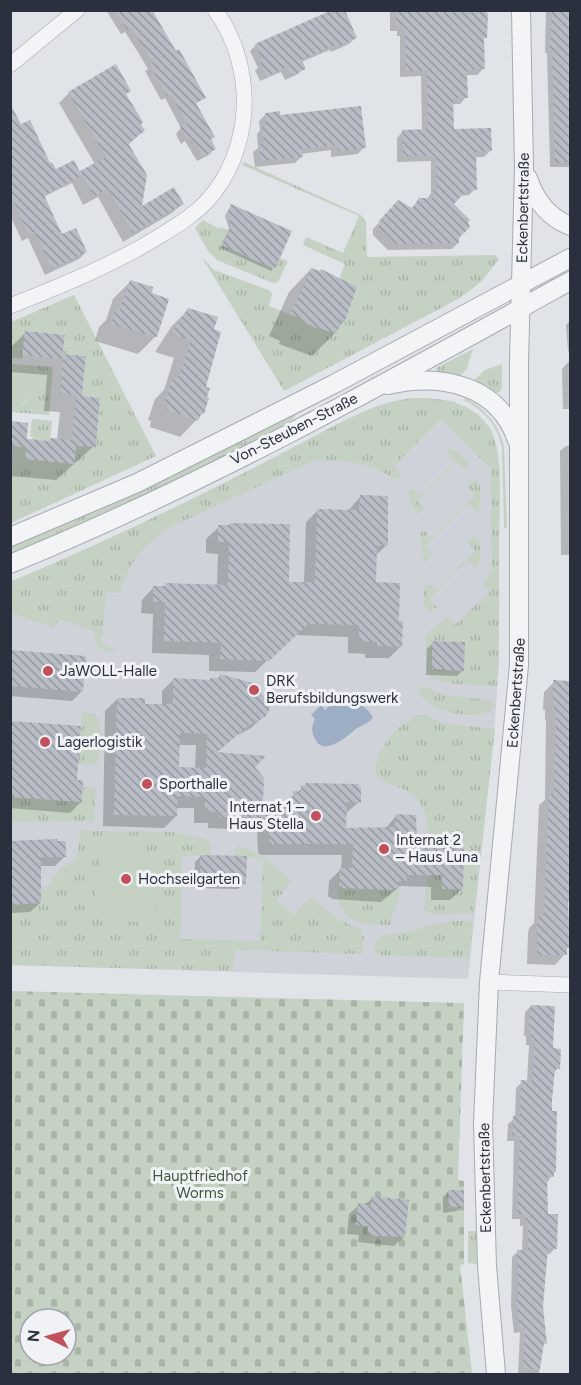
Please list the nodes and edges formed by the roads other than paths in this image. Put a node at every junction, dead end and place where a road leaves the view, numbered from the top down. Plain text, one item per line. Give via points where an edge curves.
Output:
1 (77, 10) edge
2 (215, 10) edge
3 (521, 10) edge
4 (10, 65) edge
5 (524, 168) junction
6 (570, 226) edge
7 (570, 258) edge
8 (570, 281) edge
9 (520, 285) junction
10 (10, 306) edge
11 (520, 309) junction
12 (373, 388) junction
13 (519, 448) junction
14 (10, 537) edge
15 (10, 564) edge
16 (489, 982) junction
17 (570, 985) edge
18 (496, 1374) edge

1 - 4 street
2 - 10 street via 231,38 244,86 243,123 235,156 217,188 186,219 131,254
3 - 5 street, Eckenbertstraße
5 - 6 street via 540,204
5 - 9 street, Eckenbertstraße
7 - 9 street, Von-Steuben-Straße
8 - 11 street, Von-Steuben-Straße
9 - 11 street, Eckenbertstraße
9 - 14 street, Von-Steuben-Straße via 137,483
11 - 12 street, Von-Steuben-Straße
11 - 13 street, Eckenbertstraße
12 - 13 street via 403,381 427,381 476,392 503,412
12 - 15 street, Von-Steuben-Straße via 125,514
13 - 16 street, Eckenbertstraße via 518,685
16 - 17 street
16 - 18 street, Eckenbertstraße via 484,1179

